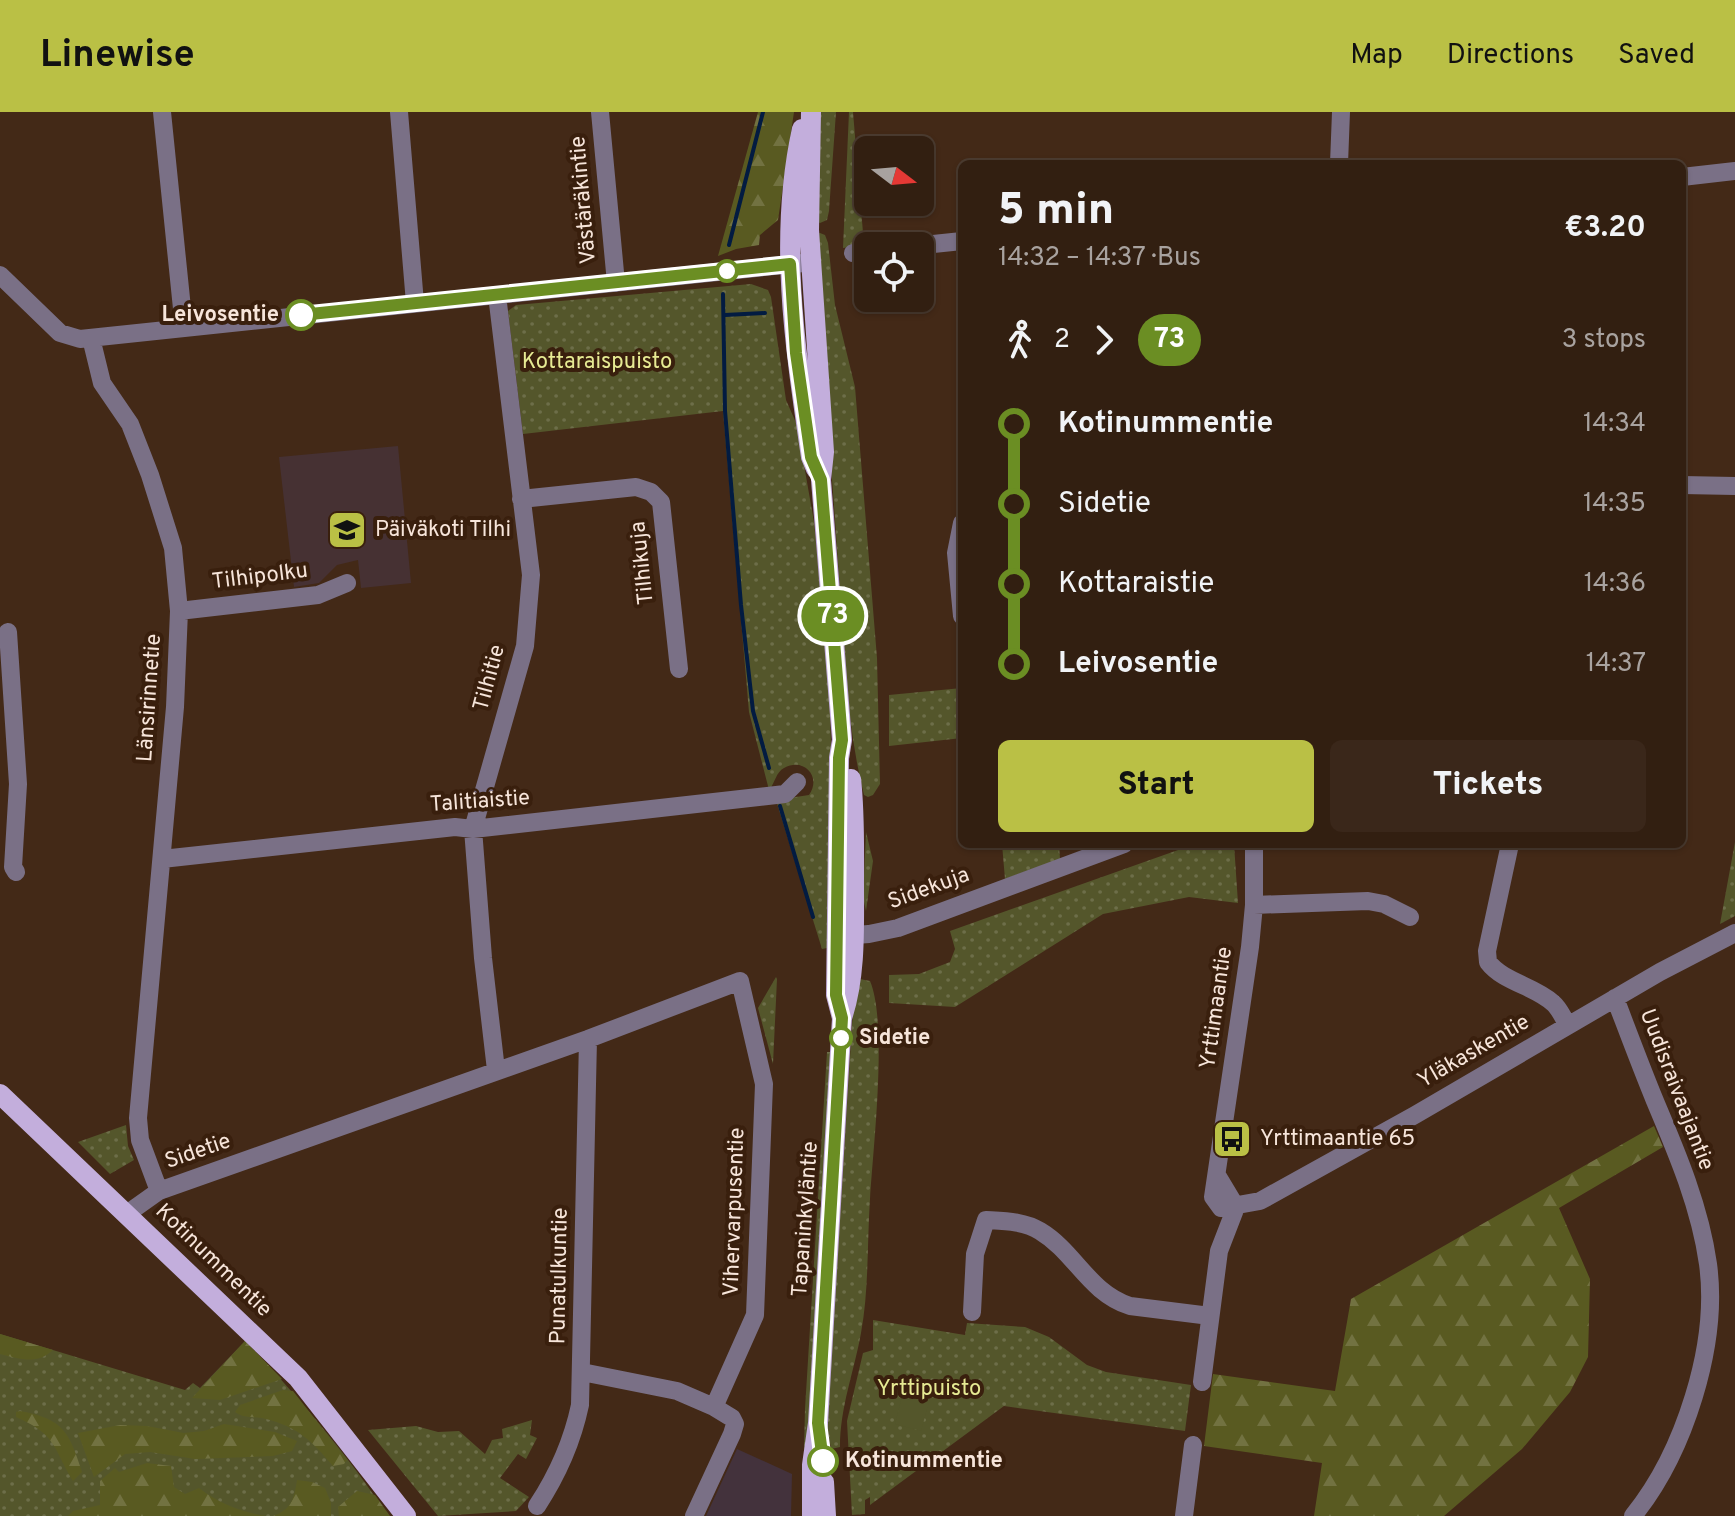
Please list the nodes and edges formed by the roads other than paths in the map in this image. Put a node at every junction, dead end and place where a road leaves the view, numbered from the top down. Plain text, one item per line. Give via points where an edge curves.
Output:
1 (162, 112) edge
2 (399, 112) edge
3 (600, 112) edge
4 (809, 112) edge
5 (1341, 112) edge
6 (1339, 160) edge
7 (1735, 171) edge
8 (1686, 177) edge
9 (958, 241) edge
10 (934, 244) edge
11 (800, 263) junction
12 (0, 275) edge
13 (616, 283) junction
14 (497, 295) junction
15 (415, 303) junction
16 (184, 328) junction
17 (91, 338) junction
18 (1686, 485) edge
19 (1735, 486) edge
20 (521, 499) junction
21 (958, 543) edge
22 (958, 574) edge
23 (347, 583) dead end
24 (179, 611) junction
25 (8, 632) dead end
26 (679, 669) dead end
27 (797, 782) dead end
28 (9, 783) edge
29 (473, 829) junction
30 (1113, 848) edge
31 (1254, 848) edge
32 (1509, 848) edge
33 (162, 859) junction
34 (16, 872) dead end
35 (1254, 905) junction
36 (1410, 917) dead end
37 (1735, 933) edge
38 (846, 936) junction
39 (740, 981) joint
40 (1615, 998) junction
41 (1568, 1025) junction
42 (588, 1039) junction
43 (496, 1070) junction
44 (0, 1094) edge
45 (159, 1191) junction
46 (1236, 1207) junction
47 (128, 1213) junction
48 (972, 1312) dead end
49 (1210, 1316) junction
50 (582, 1372) junction
51 (1202, 1382) dead end
52 (714, 1407) junction
53 (818, 1423) junction
54 (1193, 1445) dead end
55 (537, 1506) dead end
56 (406, 1516) edge
57 (694, 1516) edge
58 (812, 1516) edge
59 (826, 1516) edge
60 (1184, 1516) edge
61 (1633, 1516) edge

1 - 16 street
2 - 15 street
3 - 13 street, Västäräkintie
4 - 11 main road, Tapaninkyläntie via 793,189
5 - 6 street
7 - 8 street
9 - 10 street
11 - 13 street
11 - 38 main road, Tapaninkyläntie via 796,353 811,457 821,480 842,740
12 - 17 street via 60,333
13 - 14 street
14 - 15 street
14 - 20 street, Tilhitie
15 - 16 street
16 - 17 street
17 - 24 street, Länsirinnetie via 102,383 130,424 150,475 173,548
18 - 19 street
20 - 26 street, Tilhikuja via 636,487 661,502
20 - 29 street, Tilhitie via 531,575 525,646
21 - 22 street
23 - 24 street, Tilhipolku via 318,595
24 - 33 street, Länsirinnetie
25 - 28 street
27 - 29 street, Talitiaistie via 785,794
28 - 34 street
29 - 33 street, Talitiaistie
29 - 43 street, Tilhitie
30 - 38 street, Sidekuja via 898,928
31 - 35 street, Yrttimaantie
32 - 41 street via 1488,962 1554,1004
33 - 45 street, Länsirinnetie via 138,1118 140,1140
35 - 36 street via 1368,901
35 - 46 street, Yrttimaantie via 1213,1197 1221,1208
37 - 40 street, Yläkaskentie
38 - 53 main road, Tapaninkyläntie via 836,995 842,1018
39 - 42 street, Sidetie
39 - 52 street, Vihervarpusentie via 764,1084 755,1315
40 - 41 street, Yläkaskentie
40 - 61 street, Uudisraivaajantie via 1675,1148 1701,1229 1710,1285 1705,1347 1686,1420 1662,1474
41 - 46 street, Yläkaskentie via 1260,1201
42 - 43 street, Sidetie
42 - 50 street, Punatulkuntie
43 - 45 street, Sidetie
44 - 47 main road, Kotinummentie
45 - 47 street, Sidetie
46 - 49 street via 1219,1251
47 - 56 main road, Kotinummentie via 298,1378
48 - 49 street via 975,1254 986,1220 1041,1231 1100,1291 1118,1302
49 - 51 street
50 - 52 street via 677,1391
50 - 55 street, Punatulkuntie via 569,1447
52 - 57 street via 735,1424
53 - 58 main road, Tapaninkyläntie
53 - 59 main road, Tapaninkyläntie
54 - 60 street

